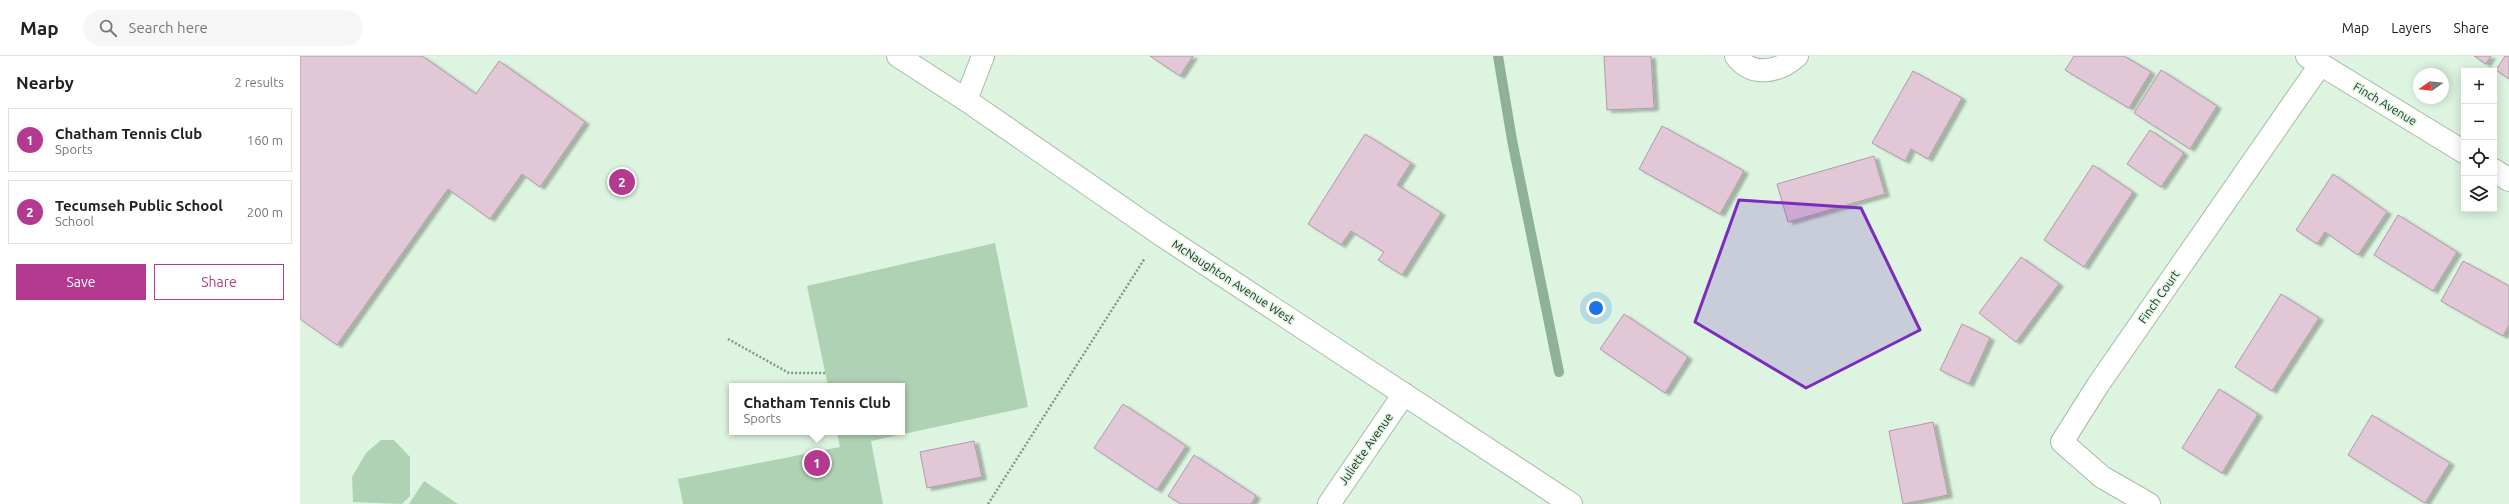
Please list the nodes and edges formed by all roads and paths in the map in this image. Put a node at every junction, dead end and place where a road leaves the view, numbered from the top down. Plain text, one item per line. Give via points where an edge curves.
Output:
1 (898, 56) edge
2 (983, 56) edge
3 (1736, 56) edge
4 (1797, 56) edge
5 (2314, 60) edge
6 (966, 100) junction
7 (2461, 150) edge
8 (2497, 172) edge
9 (2509, 180) edge
10 (1160, 234) junction
11 (728, 339) dead end
12 (826, 373) dead end
13 (1404, 394) junction
14 (988, 504) edge
15 (1329, 504) edge
16 (1571, 504) edge
17 (2149, 504) edge

1 - 6 street, McNaughton Avenue West
2 - 6 street
3 - 4 street via 1749,67 1762,71 1775,70 1787,65
5 - 7 street, Finch Avenue
5 - 17 street, Finch Court via 2062,442 2102,477
6 - 10 street, McNaughton Avenue West
8 - 9 street
10 - 13 street, McNaughton Avenue West
10 - 14 path
11 - 12 path via 789,373
13 - 15 street, Juliette Avenue
13 - 16 street, McNaughton Avenue West

